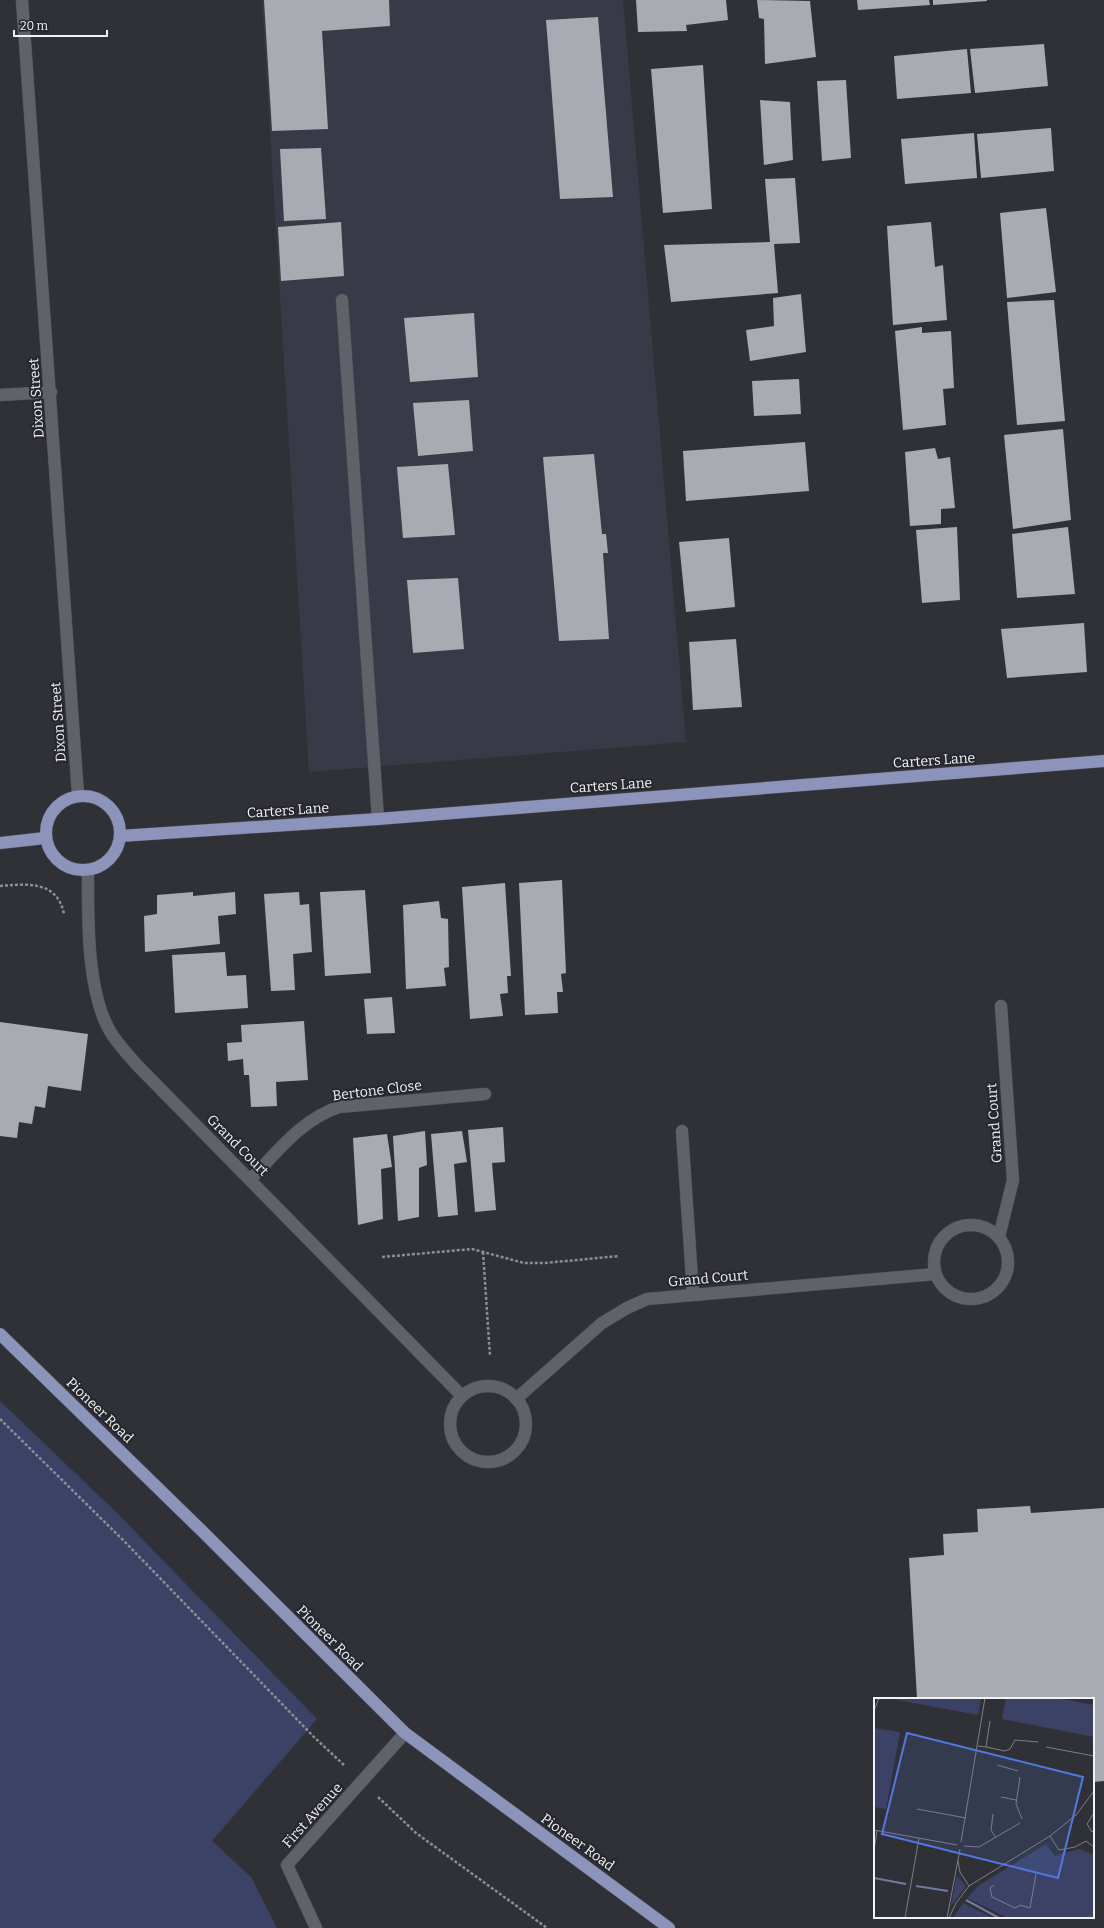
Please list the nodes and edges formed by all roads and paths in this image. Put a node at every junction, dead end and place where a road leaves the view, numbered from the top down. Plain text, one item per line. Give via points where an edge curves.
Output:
1 (22, 0) edge
2 (342, 300) dead end
3 (51, 392) junction
4 (0, 395) edge
5 (1104, 761) edge
6 (78, 795) junction
7 (378, 819) junction
8 (120, 836) junction
9 (45, 838) junction
10 (0, 843) edge
11 (88, 870) junction
12 (0, 886) edge
13 (64, 918) dead end
14 (1001, 1006) dead end
15 (485, 1094) dead end
16 (682, 1130) dead end
17 (251, 1179) junction
18 (999, 1237) junction
19 (483, 1252) junction
20 (619, 1256) dead end
21 (382, 1257) dead end
22 (936, 1274) junction
23 (693, 1294) junction
24 (0, 1334) edge
25 (490, 1356) dead end
26 (462, 1396) junction
27 (516, 1399) junction
28 (0, 1419) edge
29 (405, 1733) junction
30 (362, 1782) junction
31 (316, 1928) edge
32 (547, 1928) edge
33 (669, 1928) edge

1 - 3 street, Dixon Street
2 - 7 street
3 - 4 street
3 - 6 street, Dixon Street
5 - 7 main road, Carters Lane
6 - 8 main road via 89,795 109,806 120,825
6 - 9 main road via 67,798 53,809 46,826
7 - 8 main road, Carters Lane
8 - 11 main road via 117,848 110,859
9 - 10 main road
9 - 11 main road via 55,859 76,870
11 - 17 street, Grand Court via 90,942 94,975 100,1006 112,1035 136,1064
12 - 13 path via 33,884 52,891 62,904
14 - 18 street, Grand Court via 1012,1180
15 - 17 street, Bertone Close via 339,1107 324,1112 308,1122
16 - 23 street
17 - 26 street, Grand Court
18 - 22 street via 989,1229 977,1225 964,1225 952,1229 936,1248 933,1261
18 - 22 street via 1007,1253 1007,1270 999,1286 985,1297 972,1300 950,1293
19 - 20 path via 524,1263
19 - 21 path via 472,1249
19 - 25 path
22 - 23 street, Grand Court
23 - 27 street, Grand Court via 647,1299 627,1308 602,1323
24 - 29 main road, Pioneer Road
26 - 27 street via 472,1389 484,1386 507,1391
26 - 27 street via 454,1406 450,1418 455,1443 463,1453 474,1460 486,1462 499,1461 510,1455 525,1435 523,1409
28 - 30 path via 124,1541 314,1737
29 - 30 street, First Avenue
29 - 33 main road, Pioneer Road
30 - 31 street, First Avenue via 287,1865
30 - 32 path via 416,1833

